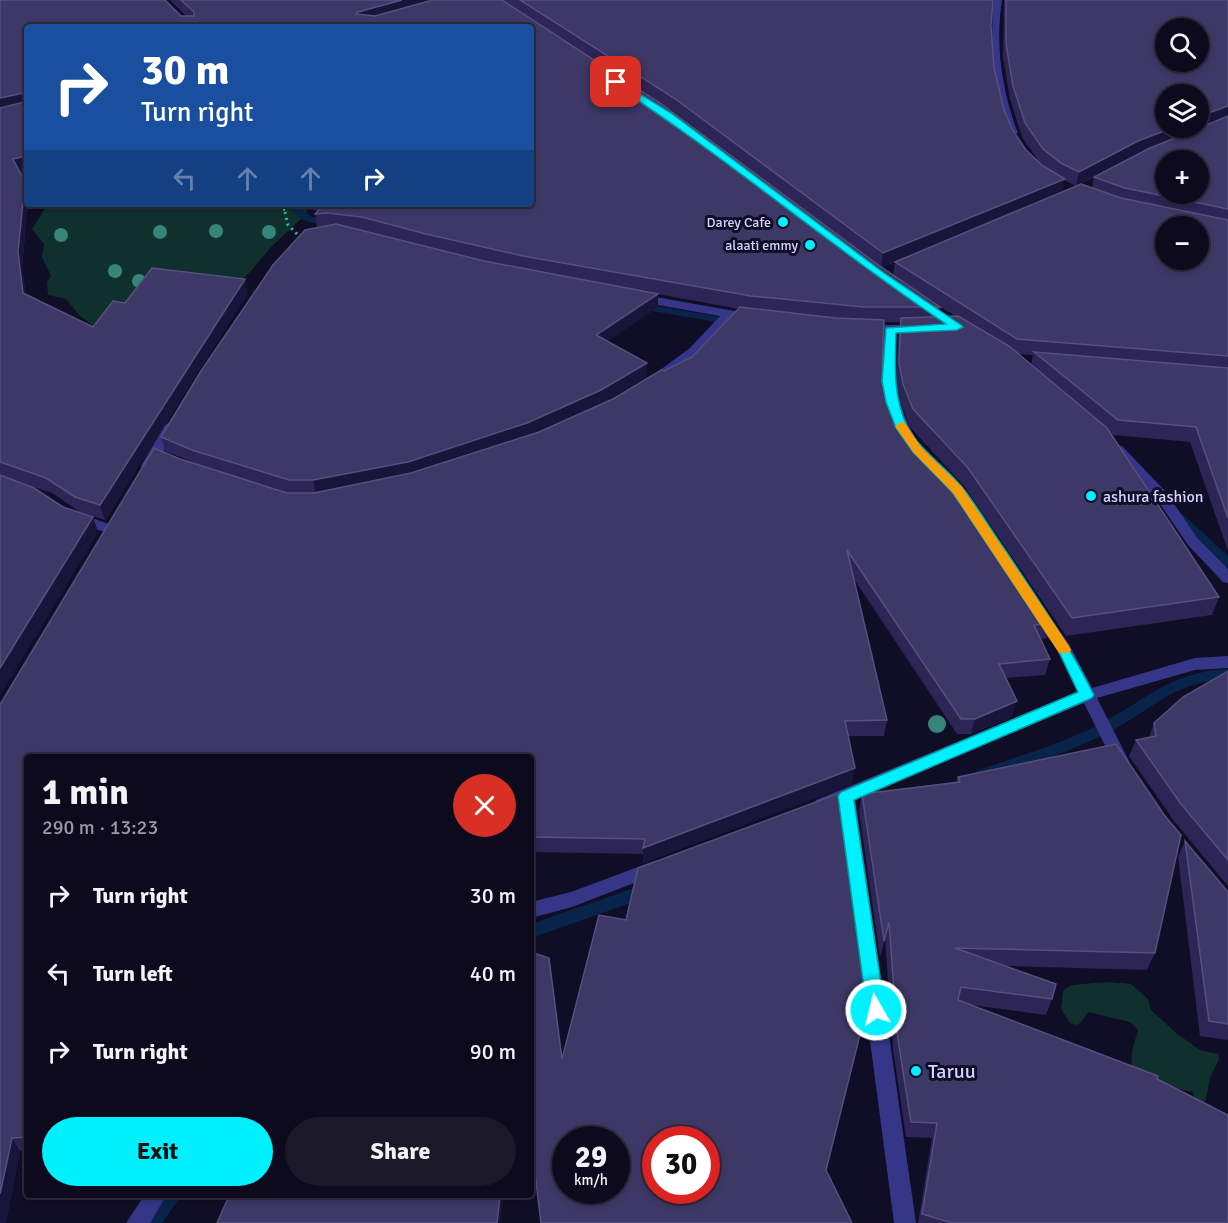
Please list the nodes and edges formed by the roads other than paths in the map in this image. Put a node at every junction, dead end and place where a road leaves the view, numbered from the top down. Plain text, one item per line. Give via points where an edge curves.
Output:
1 (998, 0) edge
2 (1016, 139) edge
3 (621, 295) edge
4 (727, 315) junction
5 (762, 319) edge
6 (845, 327) edge
7 (936, 328) edge
8 (890, 330) junction
9 (645, 386) edge
10 (178, 414) edge
11 (1109, 442) edge
12 (917, 449) edge
13 (155, 454) junction
14 (172, 461) edge
15 (138, 482) edge
16 (63, 510) edge
17 (110, 528) edge
18 (1228, 578) edge
19 (1031, 599) edge
20 (1228, 662) edge
21 (1087, 695) junction
22 (1133, 779) edge
23 (846, 796) junction
24 (803, 812) edge
25 (672, 860) edge
26 (534, 909) edge
27 (155, 1198) edge
28 (137, 1223) edge
29 (905, 1223) edge

1 - 2 street via 998,68 1008,121
3 - 4 street
4 - 5 street
4 - 9 street via 694,351
6 - 8 street
7 - 8 street
8 - 12 street via 888,381 892,402 902,428
10 - 13 street
11 - 18 street via 1161,495 1193,542
13 - 14 street
13 - 15 street
16 - 17 street
19 - 21 street via 1064,648
20 - 21 street via 1195,664
21 - 22 street
21 - 23 street
23 - 24 street
23 - 29 street
25 - 26 street via 572,899
27 - 28 street

